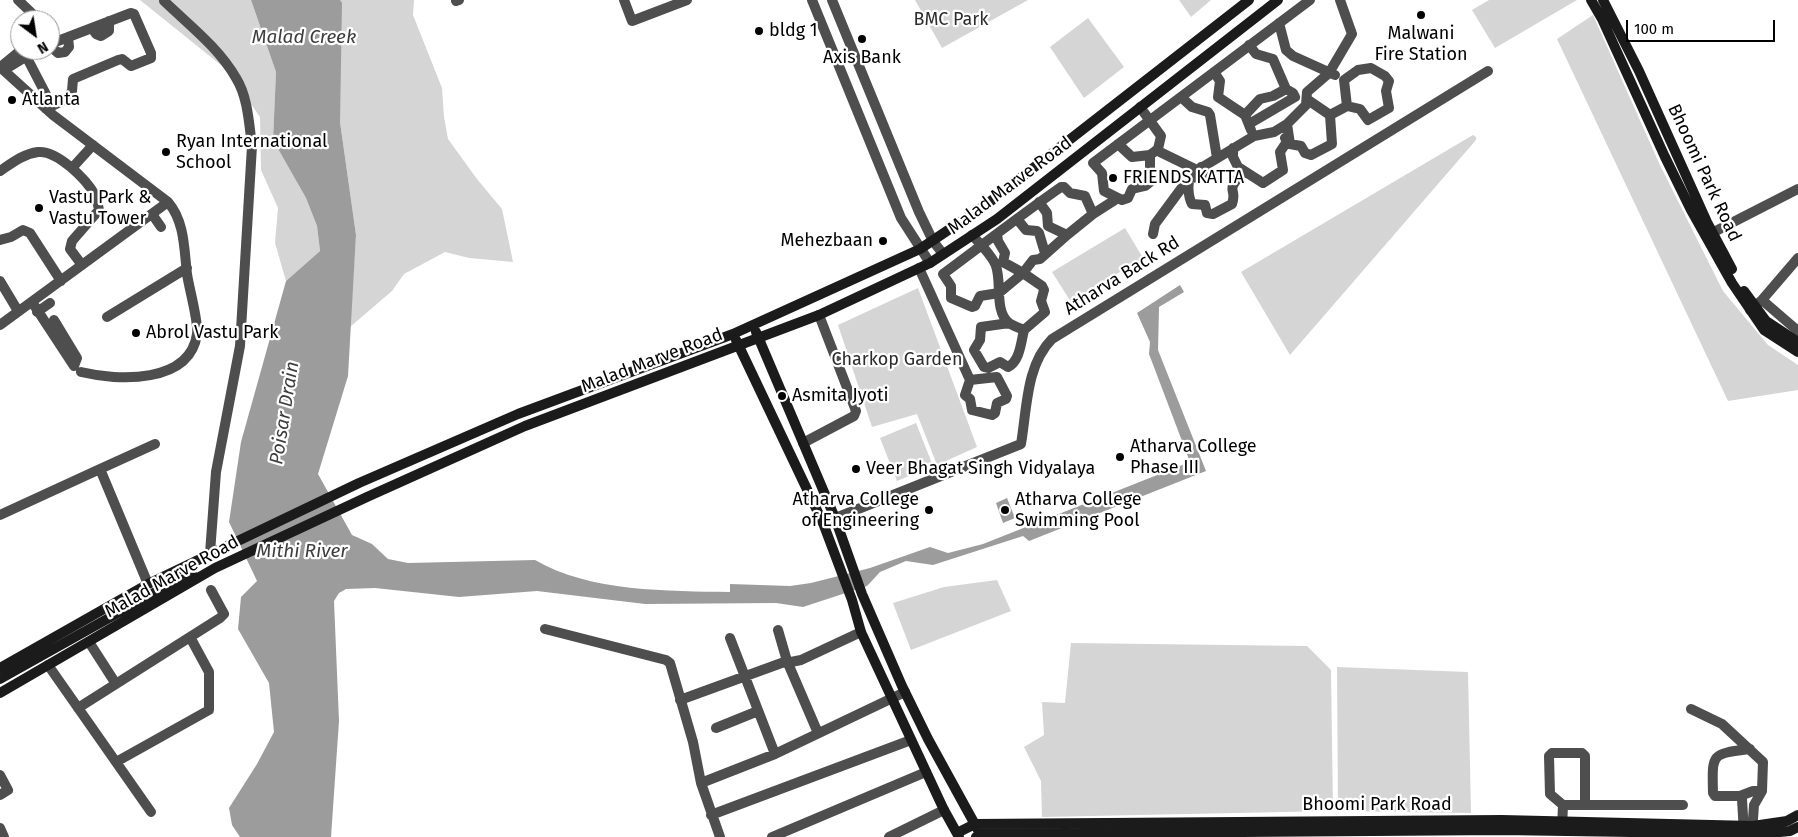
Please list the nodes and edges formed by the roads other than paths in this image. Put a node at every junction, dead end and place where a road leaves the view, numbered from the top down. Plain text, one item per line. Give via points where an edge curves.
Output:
1 (18, 0) edge
2 (624, 0) edge
3 (687, 0) edge
4 (812, 0) edge
5 (832, 0) edge
6 (1249, 0) edge
7 (1278, 0) edge
8 (1310, 0) edge
9 (1340, 0) edge
10 (1591, 0) edge
11 (1603, 0) edge
12 (164, 2) dead end
13 (28, 10) edge
14 (1609, 20) junction
15 (1279, 23) junction
16 (845, 30) junction
17 (827, 37) junction
18 (60, 41) edge
19 (1249, 45) junction
20 (1627, 47) junction
21 (1617, 52) junction
22 (14, 60) edge
23 (27, 60) edge
24 (2, 68) edge
25 (1488, 71) dead end
26 (1214, 72) junction
27 (1330, 73) junction
28 (1640, 74) junction
29 (1629, 78) junction
30 (1344, 80) junction
31 (1286, 89) junction
32 (1182, 97) junction
33 (1308, 100) junction
34 (1347, 106) junction
35 (1140, 107) junction
36 (49, 108) junction
37 (1330, 115) junction
38 (1660, 119) junction
39 (1150, 120) junction
40 (1247, 120) junction
41 (1287, 124) junction
42 (1650, 124) junction
43 (1274, 132) junction
44 (1254, 136) junction
45 (1288, 140) junction
46 (1118, 144) junction
47 (93, 145) junction
48 (1673, 147) junction
49 (1233, 148) junction
50 (1154, 152) junction
51 (1662, 152) junction
52 (1216, 158) junction
53 (72, 168) junction
54 (1199, 169) junction
55 (0, 171) edge
56 (1244, 172) junction
57 (1189, 178) junction
58 (1102, 187) junction
59 (1798, 189) edge
60 (1086, 196) junction
61 (1118, 198) junction
62 (168, 202) junction
63 (1040, 202) junction
64 (152, 214) junction
65 (1093, 214) junction
66 (1017, 219) junction
67 (161, 227) dead end
68 (997, 234) junction
69 (1153, 234) dead end
70 (1709, 234) junction
71 (972, 235) junction
72 (1067, 235) junction
73 (0, 240) edge
74 (934, 241) junction
75 (981, 246) junction
76 (920, 249) junction
77 (1046, 253) junction
78 (943, 254) junction
79 (1798, 258) edge
80 (930, 263) junction
81 (82, 265) junction
82 (186, 268) junction
83 (919, 268) junction
84 (1023, 273) junction
85 (943, 274) junction
86 (61, 280) junction
87 (0, 281) edge
88 (926, 285) junction
89 (44, 293) junction
90 (999, 293) junction
91 (32, 302) junction
92 (1755, 305) junction
93 (18, 311) junction
94 (38, 312) junction
95 (819, 315) junction
96 (107, 317) dead end
97 (54, 320) dead end
98 (1009, 323) junction
99 (1763, 323) junction
100 (0, 324) edge
101 (752, 326) junction
102 (1024, 330) junction
103 (1798, 331) edge
104 (733, 334) junction
105 (759, 338) junction
106 (1798, 342) edge
107 (740, 345) junction
108 (1798, 352) edge
109 (982, 363) junction
110 (81, 372) dead end
111 (967, 374) junction
112 (803, 442) junction
113 (155, 444) dead end
114 (100, 469) junction
115 (0, 515) edge
116 (835, 518) junction
117 (823, 524) junction
118 (210, 553) junction
119 (203, 576) junction
120 (148, 584) junction
121 (211, 590) dead end
122 (546, 629) dead end
123 (778, 630) dead end
124 (861, 632) junction
125 (190, 638) junction
126 (730, 638) dead end
127 (89, 642) junction
128 (889, 655) junction
129 (787, 661) junction
130 (875, 662) junction
131 (48, 665) junction
132 (0, 668) edge
133 (744, 675) junction
134 (0, 679) edge
135 (116, 684) junction
136 (905, 692) junction
137 (0, 693) edge
138 (892, 698) junction
139 (680, 700) junction
140 (78, 708) junction
141 (1691, 709) dead end
142 (758, 711) junction
143 (716, 728) dead end
144 (818, 733) junction
145 (911, 740) junction
146 (1750, 749) junction
147 (775, 754) junction
148 (116, 762) junction
149 (926, 772) junction
150 (0, 775) edge
151 (701, 783) junction
152 (1762, 791) junction
153 (0, 795) edge
154 (1740, 796) junction
155 (1563, 805) junction
156 (1585, 805) junction
157 (1683, 805) dead end
158 (944, 810) junction
159 (150, 812) dead end
160 (711, 815) junction
161 (1798, 815) edge
162 (975, 824) junction
163 (1562, 827) junction
164 (1798, 827) edge
165 (0, 828) edge
166 (1033, 829) junction
167 (1432, 829) edge
168 (1267, 830) edge
169 (1599, 831) edge
170 (1753, 831) edge
171 (958, 835) edge
172 (980, 836) edge
173 (4, 837) edge
174 (720, 837) edge
175 (772, 837) edge
176 (890, 837) edge

1 - 13 street
2 - 3 street via 632,21
4 - 17 street
5 - 16 street
6 - 74 main road, Malad Marve Road via 987,204
7 - 35 main road, Malad Marve Road
8 - 15 street
9 - 27 street via 1352,34
10 - 14 main road
11 - 14 main road, Bhoomi Park Road
12 - 118 street via 208,43 237,79 248,114 252,146 240,346 216,472
14 - 20 main road, Bhoomi Park Road
14 - 21 main road
15 - 19 street
15 - 27 street via 1286,50
16 - 17 street
16 - 74 street via 919,212
17 - 76 street via 901,218
18 - 36 street via 131,13 151,58 131,66 122,59 118,60 74,79 72,92 66,99
19 - 26 street
19 - 31 street via 1256,54 1274,58
20 - 21 main road
20 - 28 main road, Bhoomi Park Road
21 - 29 main road
22 - 24 street
23 - 36 street
24 - 36 street
25 - 116 street, Atharva Back Rd via 1052,338 1041,350 1032,377 1021,444
26 - 32 street
26 - 40 street via 1220,80 1218,97
27 - 30 street
27 - 33 street via 1307,92
28 - 29 main road
28 - 38 main road, Bhoomi Park Road
29 - 42 main road
30 - 34 street
30 - 34 street via 1358,70 1371,68 1389,81 1386,91 1390,108 1368,120 1360,109
31 - 40 street via 1260,99
31 - 40 street via 1295,97
32 - 39 street
32 - 52 street via 1192,107 1210,115
33 - 37 street
33 - 41 street
34 - 37 street
35 - 39 street
35 - 71 main road, Malad Marve Road
36 - 47 street
37 - 45 street via 1332,144 1311,155
38 - 42 main road
38 - 48 main road, Bhoomi Park Road
39 - 46 street
39 - 50 street via 1161,136
40 - 44 street
41 - 43 street
41 - 45 street
42 - 51 main road
43 - 44 street
43 - 45 street
44 - 49 street
45 - 56 street via 1280,152 1284,170 1263,183
46 - 50 street via 1132,156
46 - 58 street via 1093,163 1102,173
47 - 53 street
47 - 62 street
48 - 51 main road
48 - 70 main road, Bhoomi Park Road
49 - 52 street
49 - 56 street via 1236,162
50 - 54 street
50 - 61 street via 1150,182 1129,190 1128,198
51 - 70 main road
52 - 54 street
53 - 55 street via 46,152 37,152 23,156
53 - 81 street via 95,195 99,210 72,241 70,249
54 - 57 street
56 - 57 street via 1230,189 1234,199 1232,204 1213,214 1207,213 1205,205 1192,204
57 - 69 street via 1155,224
58 - 60 street
58 - 61 street
59 - 70 street
60 - 63 street via 1070,193 1061,187
60 - 65 street
61 - 65 street
62 - 64 street
62 - 82 street via 175,210 182,231
63 - 66 street
63 - 72 street via 1047,213 1048,226
64 - 67 street
64 - 81 street
65 - 72 street
66 - 68 street
66 - 77 street via 1026,230 1037,230
68 - 75 street
68 - 84 street via 1005,253 1003,262
70 - 92 main road via 1729,270
71 - 75 street
71 - 78 main road, Malad Marve Road
72 - 77 street
73 - 86 street via 23,230 30,233
74 - 76 main road, Malad Marve Road
74 - 78 street
75 - 85 street
75 - 90 street via 996,266
76 - 80 street
76 - 101 main road, Malad Marve Road
77 - 84 street via 1033,260
78 - 80 main road, Malad Marve Road
79 - 92 street
80 - 83 main road, Malad Marve Road
81 - 86 street
82 - 96 street
82 - 110 street via 198,327 192,352 184,362 170,369 126,377
83 - 88 street
83 - 95 main road, Malad Marve Road
84 - 90 street
84 - 102 street via 1042,286 1041,301 1045,308 1045,312
85 - 88 street
85 - 90 street via 951,286 951,298 972,307 982,295
86 - 89 street
87 - 93 street
88 - 111 street
89 - 91 street
89 - 94 street via 51,304
90 - 98 street via 1001,308
91 - 93 street
91 - 94 street
92 - 99 main road
92 - 103 street
93 - 100 street
94 - 97 street via 74,366 77,358
95 - 105 main road, Malad Marve Road
95 - 112 street via 856,410 854,416
98 - 102 street
98 - 109 street via 981,327 980,340 974,350
99 - 106 main road
99 - 108 main road via 1764,330
101 - 104 main road, Malad Marve Road
101 - 105 main road
102 - 109 street via 1013,365 1008,367 1000,362 988,368
104 - 107 main road
104 - 118 main road, Malad Marve Road via 518,414 359,483
105 - 107 main road, Malad Marve Road
105 - 112 main road
107 - 117 main road
107 - 119 main road, Malad Marve Road via 525,426
109 - 111 street
111 - 111 street via 965,395 970,399 972,410 992,415 997,403 1007,396 1000,381 997,377
112 - 116 main road
113 - 114 street
114 - 115 street
114 - 120 street
116 - 117 street, Atharva Back Rd
116 - 128 main road via 862,594
117 - 124 main road
118 - 120 main road, Malad Marve Road
119 - 127 main road, Malad Marve Road
119 - 134 main road via 175,581
120 - 132 main road, Malad Marve Road
121 - 125 street via 224,614
122 - 139 street via 666,660 670,663
123 - 129 street
124 - 129 street via 801,660
124 - 130 main road
125 - 135 street
125 - 148 street via 209,672 210,710
126 - 133 street
127 - 131 main road, Malad Marve Road
127 - 135 street
128 - 130 main road
128 - 136 main road
129 - 133 street
129 - 144 street
130 - 138 main road
131 - 137 main road, Malad Marve Road
131 - 140 street
133 - 139 street
133 - 142 street
135 - 140 street
136 - 138 street
136 - 162 main road
138 - 144 street
138 - 145 main road
139 - 151 street
140 - 148 street
141 - 146 street via 1722,724
142 - 143 street
142 - 147 street
144 - 147 street
145 - 149 main road
145 - 160 street
146 - 152 street via 1763,762
146 - 154 street via 1721,753 1715,758 1712,768 1715,796
147 - 151 street
148 - 159 street
149 - 158 main road
149 - 175 street
150 - 153 street via 8,790
151 - 160 street
152 - 154 street
152 - 170 street via 1754,805
154 - 170 street
155 - 156 street
155 - 156 street via 1550,794 1549,756 1552,753 1582,752 1586,756
155 - 163 street
156 - 157 street
158 - 171 main road
158 - 176 street
160 - 174 street
161 - 170 main road, Bhoomi Park Road
162 - 166 main road, Bhoomi Park Road
162 - 171 main road, Bhoomi Park Road
162 - 172 main road
163 - 167 main road, Bhoomi Park Road
163 - 169 main road, Bhoomi Park Road
164 - 170 main road, Bhoomi Park Road
165 - 173 street
166 - 168 main road, Bhoomi Park Road via 1213,827
166 - 172 main road, Bhoomi Park Road
167 - 168 main road, Bhoomi Park Road via 1302,826
169 - 170 main road, Bhoomi Park Road

